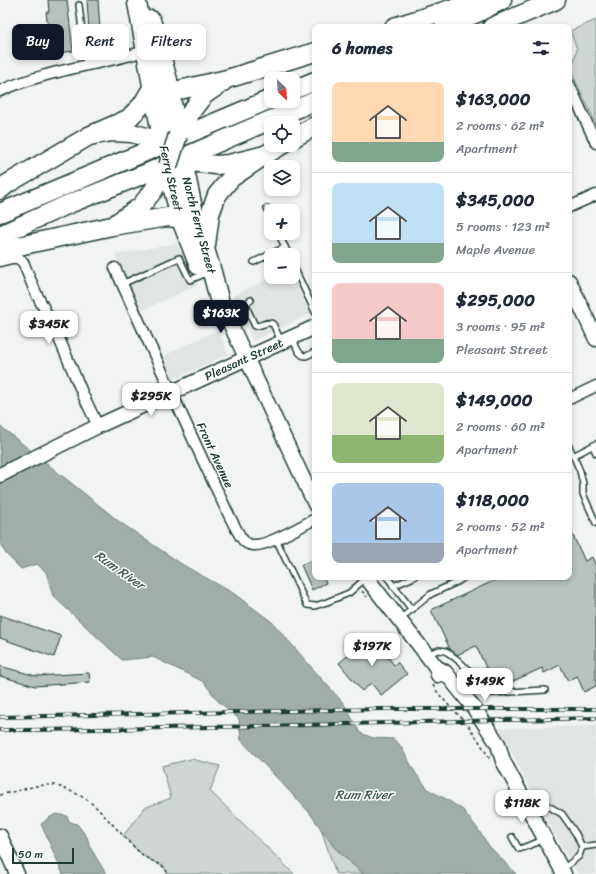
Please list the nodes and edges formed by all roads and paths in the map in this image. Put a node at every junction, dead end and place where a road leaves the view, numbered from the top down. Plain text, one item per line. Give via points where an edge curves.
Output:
1 (137, 0) edge
2 (147, 0) edge
3 (479, 0) edge
4 (502, 0) edge
5 (556, 0) edge
6 (79, 5) dead end
7 (141, 24) edge
8 (403, 24) edge
9 (451, 24) edge
10 (499, 24) edge
11 (137, 53) edge
12 (312, 53) edge
13 (148, 60) edge
14 (86, 65) junction
15 (227, 79) junction
16 (312, 82) edge
17 (300, 87) edge
18 (152, 88) junction
19 (0, 91) edge
20 (572, 91) edge
21 (171, 92) junction
22 (264, 102) edge
23 (312, 102) edge
24 (166, 115) junction
25 (312, 128) edge
26 (300, 134) edge
27 (88, 136) junction
28 (596, 143) edge
29 (173, 151) junction
30 (269, 152) edge
31 (264, 155) junction
32 (179, 183) junction
33 (0, 190) edge
34 (596, 195) edge
35 (572, 206) edge
36 (0, 213) edge
37 (181, 220) junction
38 (112, 226) junction
39 (0, 235) edge
40 (282, 240) edge
41 (285, 247) joint
42 (0, 250) edge
43 (205, 250) junction
44 (0, 261) edge
45 (254, 262) dead end
46 (115, 268) dead end
47 (202, 275) junction
48 (300, 280) edge
49 (122, 284) junction
50 (572, 287) edge
51 (219, 299) junction
52 (251, 300) dead end
53 (312, 306) edge
54 (312, 328) edge
55 (596, 339) edge
56 (287, 340) junction
57 (312, 353) edge
58 (246, 359) junction
59 (596, 386) edge
60 (172, 393) junction
61 (572, 398) edge
62 (98, 426) junction
63 (594, 445) edge
64 (596, 453) edge
65 (573, 456) joint
66 (0, 475) edge
67 (312, 498) edge
68 (312, 521) edge
69 (596, 523) edge
70 (276, 539) junction
71 (364, 580) edge
72 (388, 580) edge
73 (407, 580) edge
74 (460, 580) edge
75 (393, 586) junction
76 (368, 599) dead end
77 (412, 610) junction
78 (399, 620) junction
79 (426, 654) junction
80 (430, 680) dead end
81 (545, 690) dead end
82 (498, 764) junction
83 (0, 795) edge
84 (524, 799) junction
85 (0, 836) edge
86 (512, 837) dead end
87 (544, 837) junction
88 (596, 845) edge
89 (582, 847) junction
90 (563, 872) edge
91 (17, 874) edge
92 (168, 874) edge

1 - 7 highway
2 - 21 highway
3 - 8 highway
4 - 9 highway
5 - 10 highway
6 - 14 lane
11 - 14 street
12 - 15 highway
13 - 18 highway, Ferry Street
14 - 19 street via 27,80
15 - 21 highway
15 - 29 highway via 204,95 193,109
16 - 17 highway
18 - 24 highway, Ferry Street
18 - 27 highway via 142,106 128,119
20 - 28 street
21 - 24 highway
22 - 36 highway
23 - 39 highway
24 - 29 highway, Ferry Street
25 - 26 highway
27 - 29 highway via 112,132 132,133
27 - 33 highway
29 - 31 highway via 216,165
29 - 32 highway, Ferry Street
29 - 38 highway via 153,191 140,207
30 - 31 highway
31 - 43 highway via 230,178 217,196 210,214
32 - 37 highway, Ferry Street
32 - 43 highway, North Ferry Street via 194,213
34 - 35 street
37 - 38 highway via 168,217
37 - 47 highway, Ferry Street
38 - 42 highway
40 - 41 lane
41 - 45 lane
43 - 51 highway, North Ferry Street
44 - 62 street via 18,258 23,262
46 - 49 street, Front Avenue
47 - 49 lane via 190,280 179,258
47 - 51 highway, Ferry Street
48 - 53 lane
49 - 60 street, Front Avenue
50 - 55 main road
51 - 58 main road, North Ferry Street
52 - 56 lane via 245,304 255,326 259,327 269,322
54 - 56 main road, Pleasant Street
56 - 57 lane via 303,356
56 - 58 main road, Pleasant Street
58 - 60 main road, Pleasant Street
58 - 67 main road, North Ferry Street
59 - 61 street
60 - 62 main road, Pleasant Street
60 - 70 street, Front Avenue via 241,538 245,543 254,545
62 - 66 main road, Pleasant Street
63 - 64 lane
63 - 65 lane
65 - 69 lane via 580,471 583,494
68 - 70 street
70 - 71 lane via 307,605 314,606 349,593
71 - 76 path
71 - 78 main road
72 - 75 lane
73 - 75 lane
74 - 77 lane via 431,594
75 - 77 lane
77 - 78 lane
78 - 79 main road
79 - 81 lane via 439,650 446,651 492,693
79 - 82 main road via 436,667 445,672 474,708 498,744
80 - 82 path
82 - 84 main road
83 - 92 path via 45,785 55,785 75,793 95,806 136,849 164,867
84 - 87 main road
84 - 89 lane via 543,803 562,814
85 - 91 main road
86 - 87 lane via 519,849
87 - 90 main road
88 - 89 lane
89 - 90 lane via 579,856

